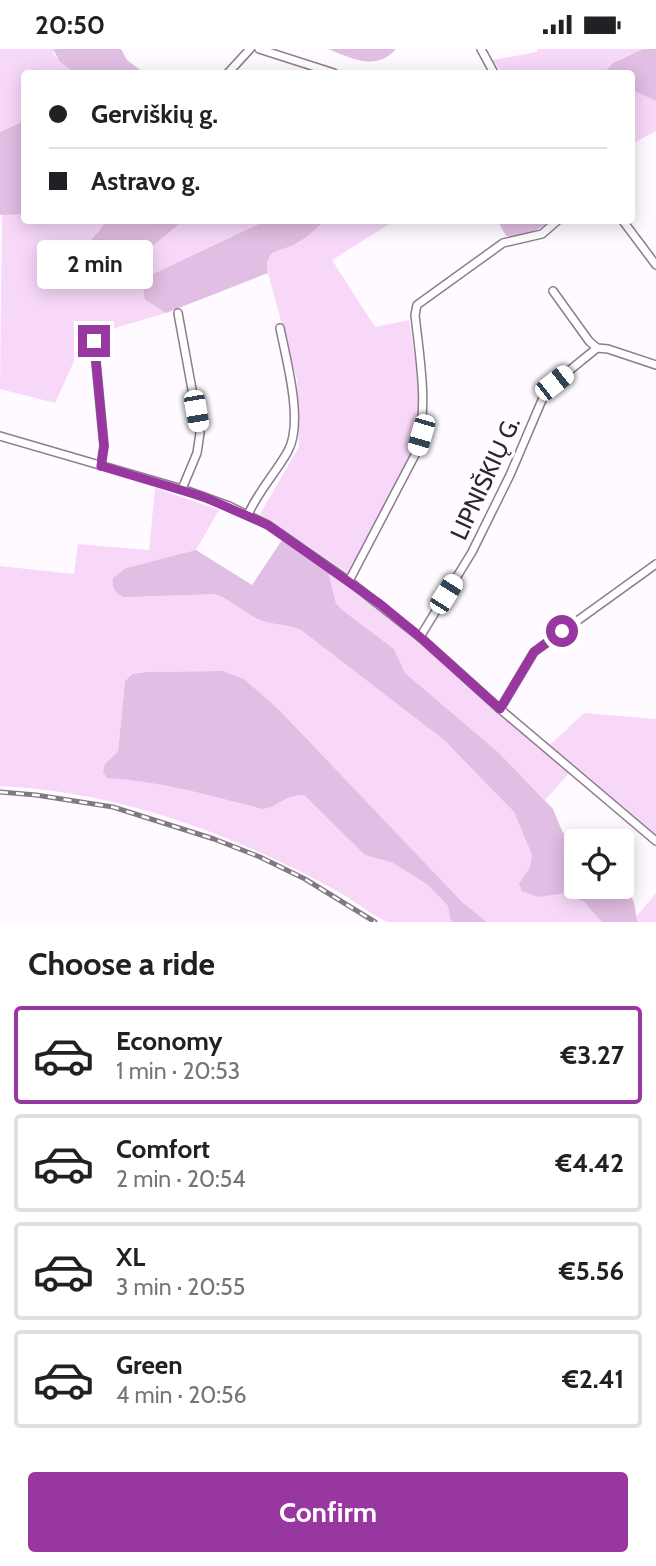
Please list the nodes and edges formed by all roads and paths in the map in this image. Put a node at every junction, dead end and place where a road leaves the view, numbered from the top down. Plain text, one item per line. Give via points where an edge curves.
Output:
1 (250, 49) edge
2 (259, 49) edge
3 (481, 49) edge
4 (231, 70) edge
5 (325, 70) edge
6 (492, 70) edge
7 (554, 224) edge
8 (625, 224) edge
9 (656, 265) edge
10 (553, 291) dead end
11 (178, 313) dead end
12 (280, 328) dead end
13 (94, 341) dead end
14 (597, 348) junction
15 (656, 365) edge
16 (0, 436) edge
17 (101, 466) junction
18 (182, 489) junction
19 (248, 515) junction
20 (656, 564) edge
21 (349, 581) junction
22 (420, 637) junction
23 (500, 709) junction
24 (656, 841) edge

1 - 4 street
2 - 5 street
3 - 6 street
7 - 21 street via 542,234 503,243 417,305 421,435
8 - 9 street
10 - 14 street
11 - 18 street via 200,433 198,453
12 - 19 street via 290,381 292,439
13 - 17 street via 104,446
14 - 15 street
14 - 22 street, LIPNIŠKIŲ G. via 545,393 472,552
16 - 17 street
17 - 18 street
18 - 19 street
19 - 21 street
20 - 23 street via 534,652
21 - 22 street
22 - 23 street
23 - 24 street

